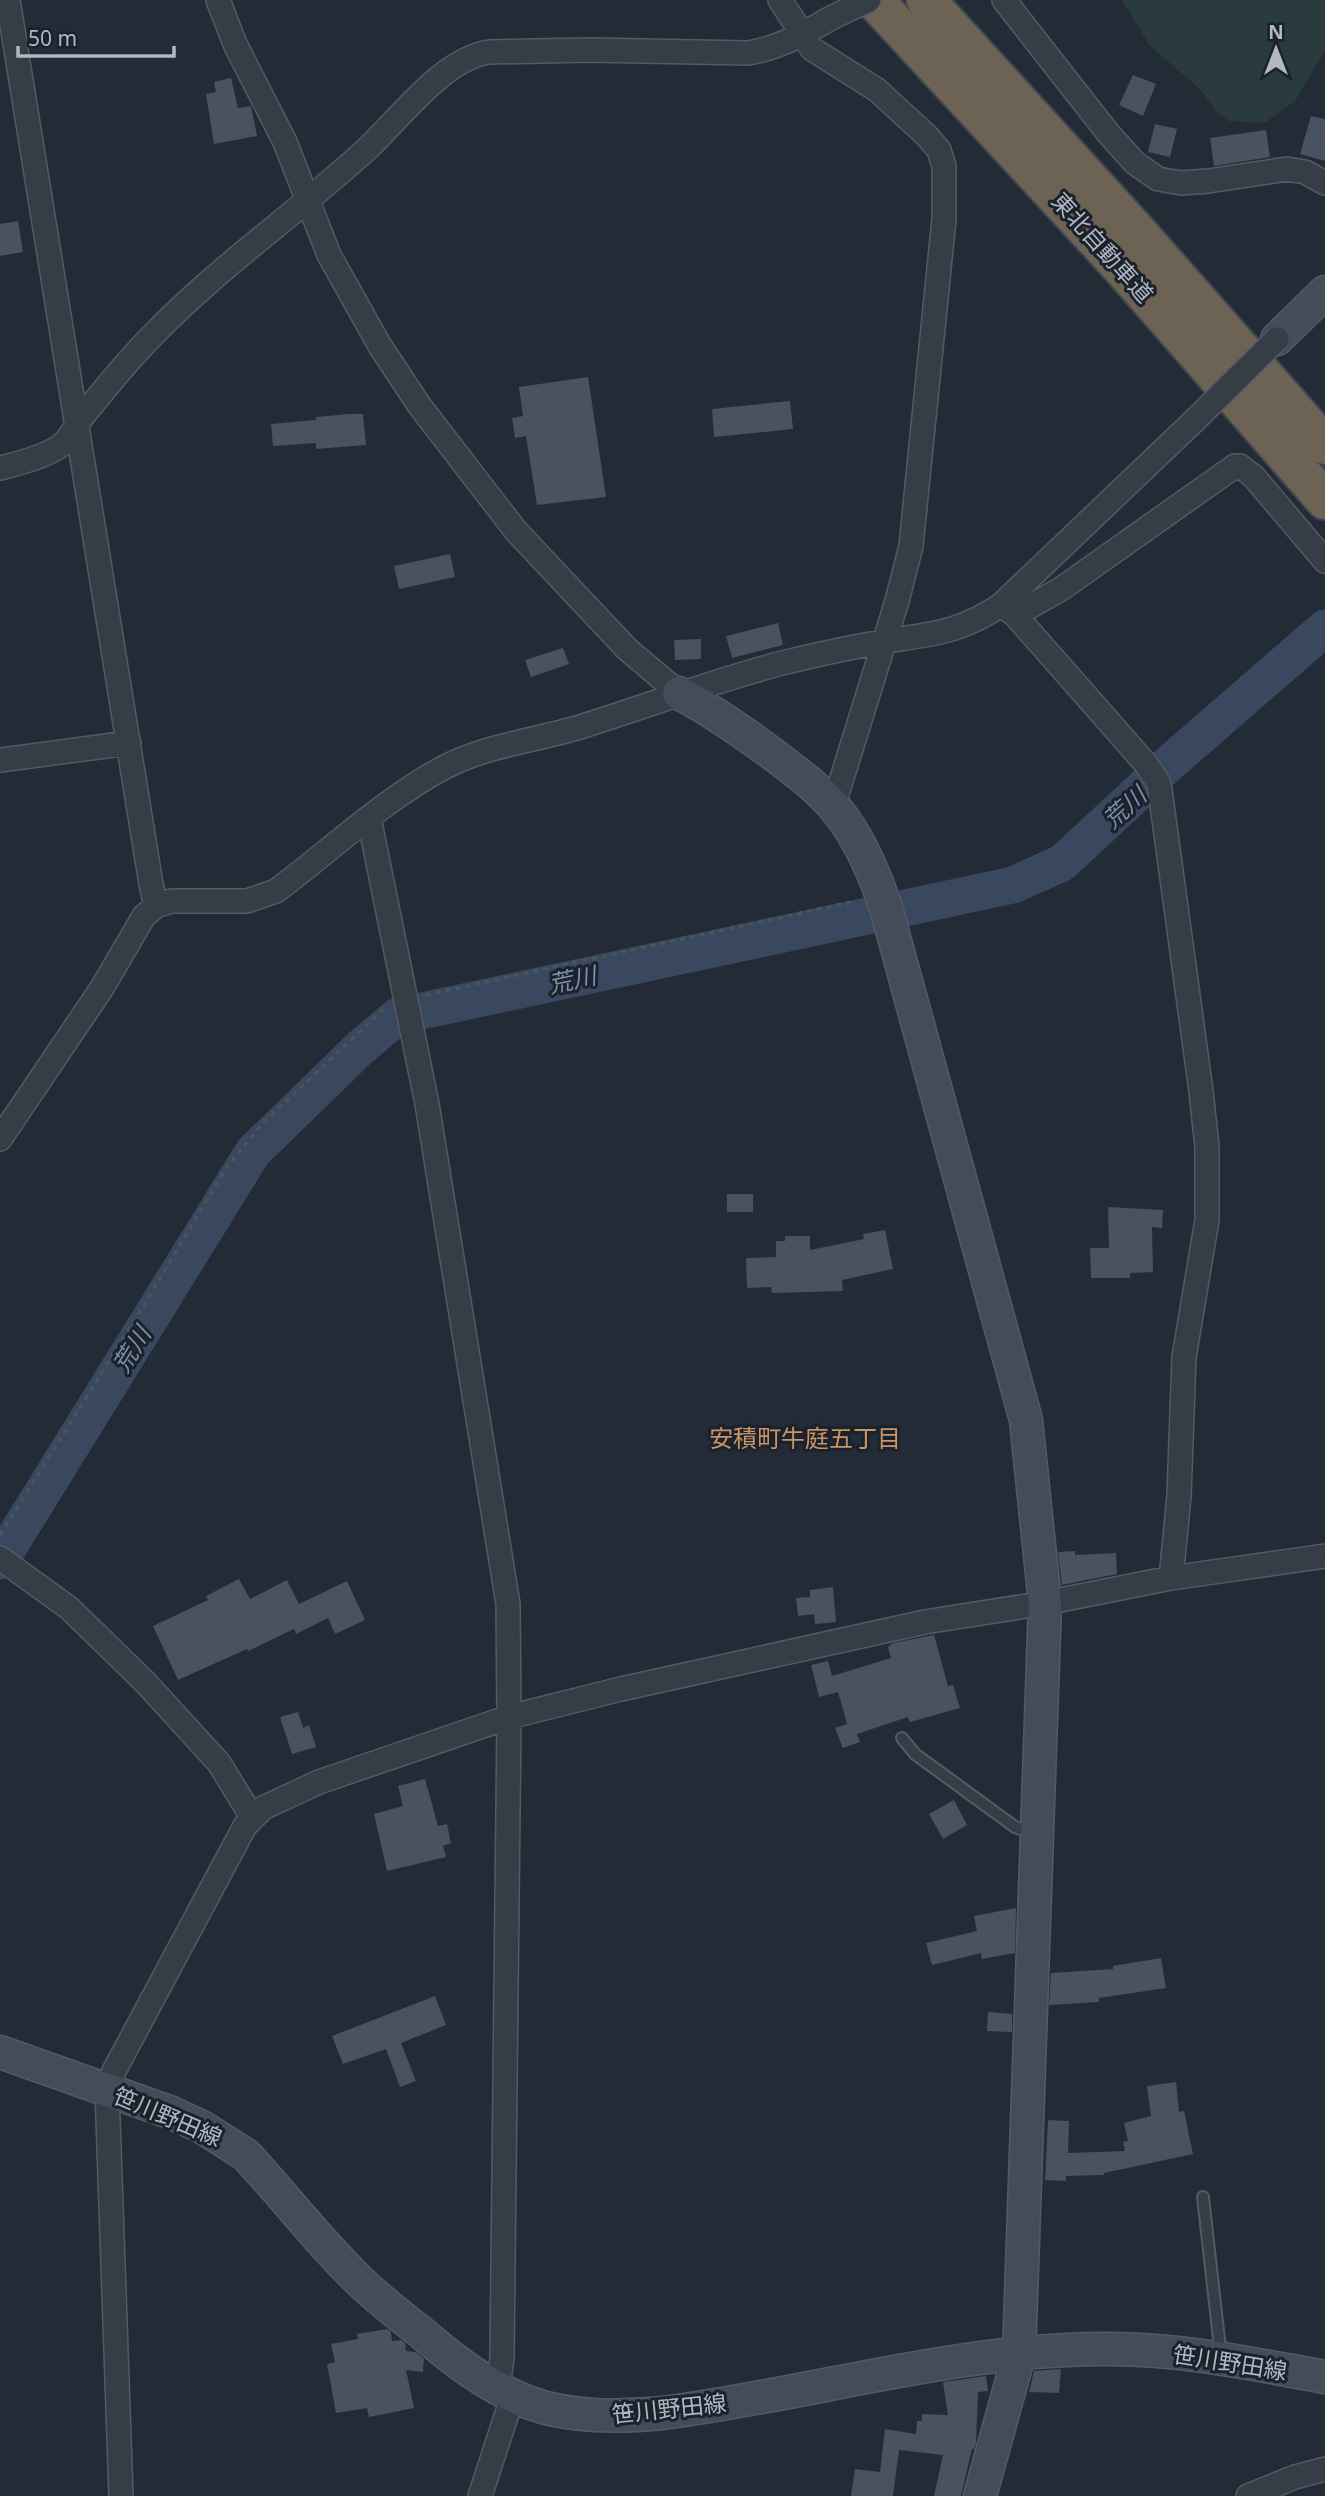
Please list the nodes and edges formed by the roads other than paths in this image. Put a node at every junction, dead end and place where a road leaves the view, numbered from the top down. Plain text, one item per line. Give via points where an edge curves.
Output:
1 (8, 0) edge
2 (218, 0) edge
3 (780, 0) edge
4 (870, 0) edge
5 (926, 0) edge
6 (1004, 0) edge
7 (803, 34) junction
8 (1325, 183) edge
9 (307, 200) junction
10 (1325, 292) edge
11 (1277, 339) joint
12 (77, 424) junction
13 (1325, 445) edge
14 (0, 468) edge
15 (1325, 500) edge
16 (1325, 561) edge
17 (1008, 610) junction
18 (884, 642) junction
19 (679, 693) junction
20 (129, 743) junction
21 (0, 760) edge
22 (833, 807) junction
23 (369, 818) junction
24 (156, 906) junction
25 (9, 1113) edge
26 (0, 1139) edge
27 (1325, 1556) edge
28 (0, 1558) edge
29 (1171, 1578) junction
30 (1045, 1603) junction
31 (509, 1717) junction
32 (902, 1738) dead end
33 (252, 1817) junction
34 (1037, 1835) junction
35 (0, 2052) edge
36 (107, 2090) junction
37 (1203, 2197) dead end
38 (1019, 2354) junction
39 (1221, 2359) junction
40 (1325, 2377) edge
41 (505, 2392) junction
42 (1325, 2469) edge
43 (1296, 2487) edge
44 (121, 2496) edge
45 (480, 2496) edge
46 (980, 2496) edge
47 (1248, 2496) edge

1 - 12 street
2 - 9 street
3 - 7 street
4 - 7 street, bridge
4 - 15 highway, 東北自動車道 via 1122,268
5 - 13 highway, 東北自動車道
6 - 8 street via 1108,133 1135,163 1158,179 1208,181 1287,169
7 - 9 street via 748,53 590,50 476,54 452,67
7 - 18 street via 812,49 877,90 905,115 939,150 944,166 944,219 911,546
9 - 12 street via 150,337
9 - 19 street via 329,255 380,346 489,499 627,649
10 - 11 street
11 - 17 street, bridge
12 - 14 street via 64,443
12 - 20 street
16 - 17 street via 1254,477 1234,466 1061,589
17 - 18 street via 953,631
17 - 29 street via 1146,764 1160,790 1207,1147 1207,1220 1184,1357
18 - 19 street via 784,663
18 - 22 street
19 - 22 street via 730,723 800,775
19 - 23 street via 460,760 422,780
20 - 21 street
20 - 24 street
22 - 30 street via 854,834 882,895 1026,1420
23 - 24 street via 276,891 260,898 230,903 171,901
23 - 31 street via 427,1104 508,1604
24 - 25 street via 144,916 102,988
25 - 26 street
27 - 29 street
28 - 33 street via 69,1608 145,1682 219,1763
29 - 30 street
30 - 31 street via 925,1622
30 - 34 street
31 - 33 street via 319,1782
31 - 41 street
32 - 34 lane via 915,1754 1015,1827
33 - 36 street
34 - 38 street
35 - 36 street, 笹川野田線
36 - 41 street, 笹川野田線 via 202,2127 246,2155 364,2285 446,2354
36 - 44 street
37 - 39 lane
38 - 39 street, 笹川野田線 via 1109,2349
38 - 41 street, 笹川野田線 via 647,2414 586,2415 546,2408
38 - 46 street
39 - 40 street, 笹川野田線
41 - 45 street
42 - 43 street
43 - 47 street

